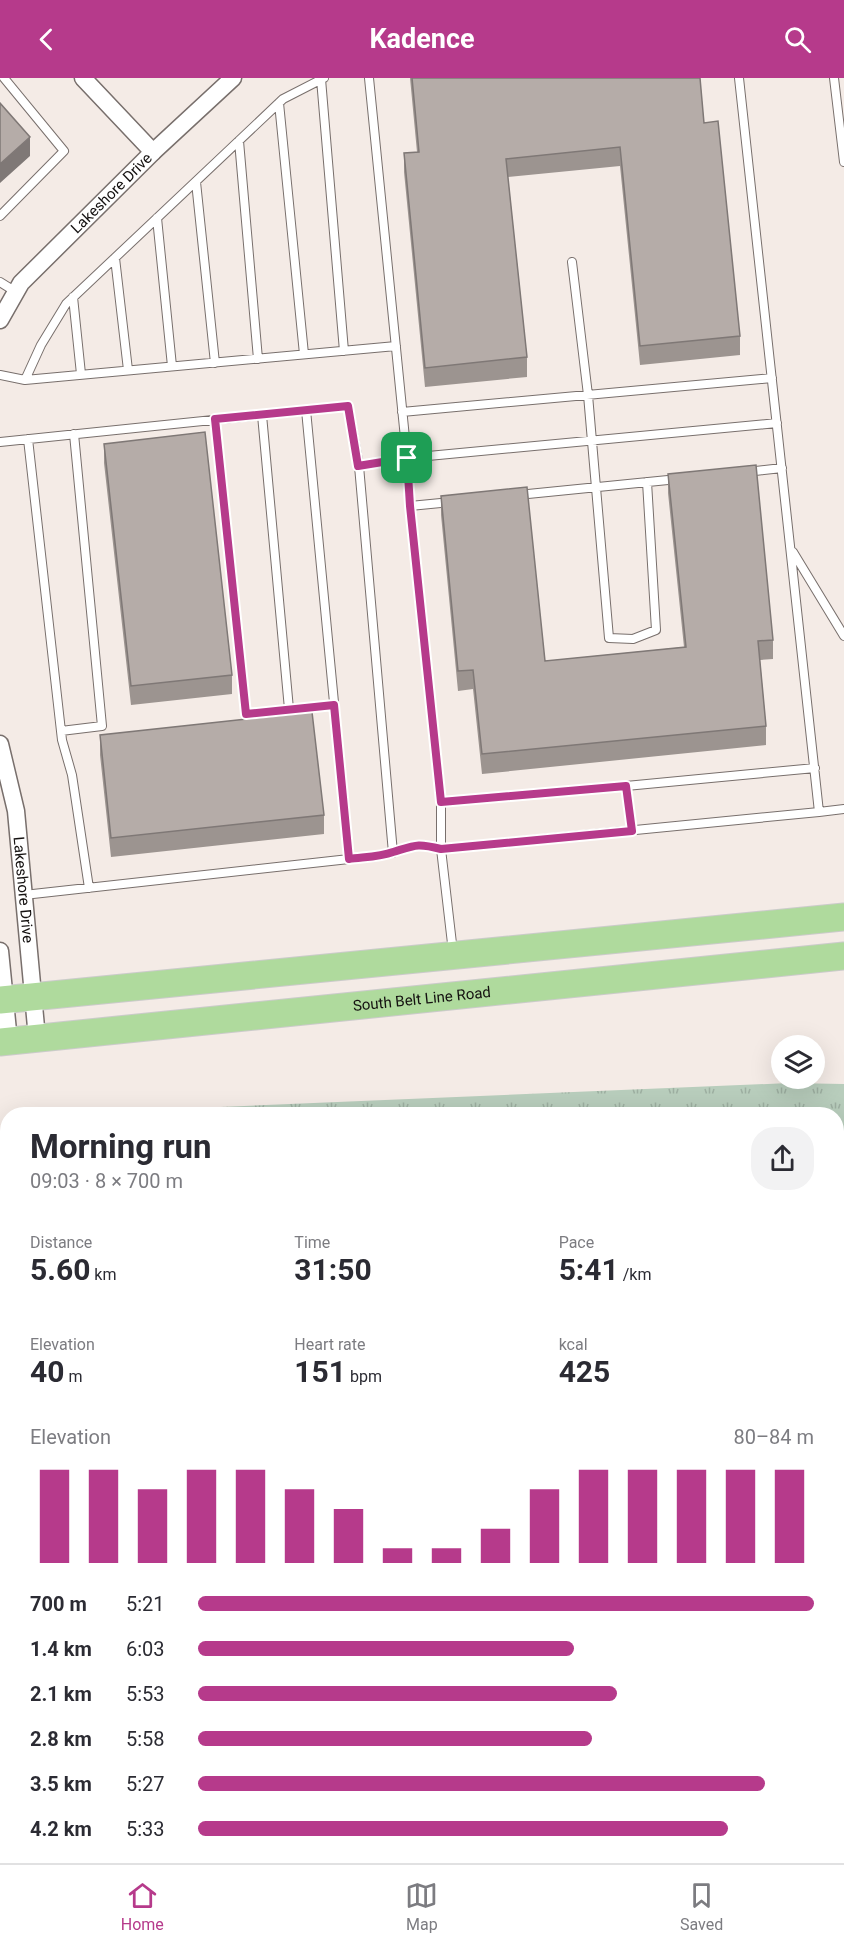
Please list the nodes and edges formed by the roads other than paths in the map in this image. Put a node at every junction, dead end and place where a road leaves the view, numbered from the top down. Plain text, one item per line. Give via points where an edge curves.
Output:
1 (4, 78) edge
2 (83, 78) edge
3 (233, 78) edge
4 (369, 78) edge
5 (739, 78) edge
6 (834, 78) edge
7 (322, 79) edge
8 (279, 104) junction
9 (239, 141) junction
10 (153, 152) junction
11 (844, 162) edge
12 (196, 182) junction
13 (0, 216) edge
14 (157, 218) junction
15 (115, 258) junction
16 (572, 262) dead end
17 (0, 282) edge
18 (16, 292) junction
19 (73, 297) junction
20 (0, 320) edge
21 (396, 346) junction
22 (344, 351) junction
23 (304, 354) junction
24 (258, 359) junction
25 (215, 363) junction
26 (172, 366) junction
27 (128, 370) junction
28 (81, 374) junction
29 (0, 375) edge
30 (772, 378) junction
31 (25, 380) junction
32 (588, 395) junction
33 (306, 410) junction
34 (402, 412) junction
35 (262, 415) junction
36 (215, 419) junction
37 (777, 423) junction
38 (74, 434) junction
39 (28, 439) junction
40 (590, 441) junction
41 (0, 442) edge
42 (407, 458) junction
43 (358, 466) junction
44 (782, 468) junction
45 (737, 473) edge
46 (692, 477) edge
47 (647, 482) junction
48 (595, 487) junction
49 (514, 495) edge
50 (456, 501) edge
51 (410, 506) junction
52 (790, 548) junction
53 (844, 636) edge
54 (334, 705) junction
55 (289, 709) junction
56 (61, 731) junction
57 (0, 744) edge
58 (815, 768) junction
59 (626, 786) junction
60 (441, 802) junction
61 (844, 809) edge
62 (819, 812) junction
63 (632, 831) junction
64 (441, 849) junction
65 (393, 853) junction
66 (349, 859) junction
67 (89, 888) junction
68 (24, 895) junction
69 (844, 917) edge
70 (0, 951) edge
71 (844, 956) edge
72 (453, 957) junction
73 (457, 996) junction
74 (33, 997) junction
75 (3, 1000) edge
76 (37, 1038) junction
77 (4, 1041) edge

1 - 13 lane via 64,151
2 - 10 street
3 - 10 street, Lakeshore Drive
4 - 21 lane
5 - 30 lane
6 - 11 lane
7 - 8 lane
7 - 22 lane
8 - 9 lane
8 - 23 lane
9 - 12 lane
9 - 24 lane
10 - 18 street, Lakeshore Drive
12 - 14 lane
12 - 25 lane
14 - 15 lane
14 - 26 lane
15 - 19 lane
15 - 27 lane
16 - 32 lane
17 - 18 lane
18 - 20 street, Lakeshore Drive
19 - 28 lane
19 - 31 lane via 41,345
21 - 22 lane
21 - 34 lane
22 - 23 lane
23 - 24 lane
24 - 25 lane
25 - 26 lane
26 - 27 lane
27 - 28 lane
28 - 31 lane
29 - 31 lane
30 - 32 lane
30 - 37 lane
32 - 34 lane
32 - 40 lane
33 - 35 lane
33 - 43 lane via 348,406
33 - 54 lane
34 - 42 lane
35 - 36 lane
35 - 55 lane
36 - 38 lane
36 - 55 lane via 246,714
37 - 40 lane
37 - 44 lane
38 - 39 lane
38 - 56 lane via 102,726
39 - 41 lane
39 - 56 lane
40 - 42 lane
40 - 48 lane
42 - 43 lane
42 - 51 lane
43 - 65 lane
44 - 45 lane
44 - 52 lane
46 - 47 lane
47 - 48 lane
47 - 48 lane via 656,630 633,639 609,638
48 - 49 lane
50 - 51 lane
51 - 60 lane
52 - 53 lane
52 - 58 lane
54 - 55 lane
54 - 66 lane
56 - 67 lane via 80,817
57 - 68 street, Lakeshore Drive via 16,811
58 - 59 lane
58 - 62 lane
59 - 60 lane
59 - 63 lane
60 - 64 lane
61 - 62 lane
62 - 63 lane
63 - 64 lane
64 - 65 lane via 409,846
64 - 72 lane
65 - 66 lane
66 - 67 lane
67 - 68 lane
68 - 74 street, Lakeshore Drive
69 - 72 main road
70 - 75 street, Lakeshore Drive
71 - 73 main road, South Belt Line Road
72 - 73 main road
72 - 74 main road
73 - 76 main road, South Belt Line Road
74 - 75 main road
74 - 76 street, Lakeshore Drive
75 - 77 street, Lakeshore Drive
76 - 77 main road, South Belt Line Road

